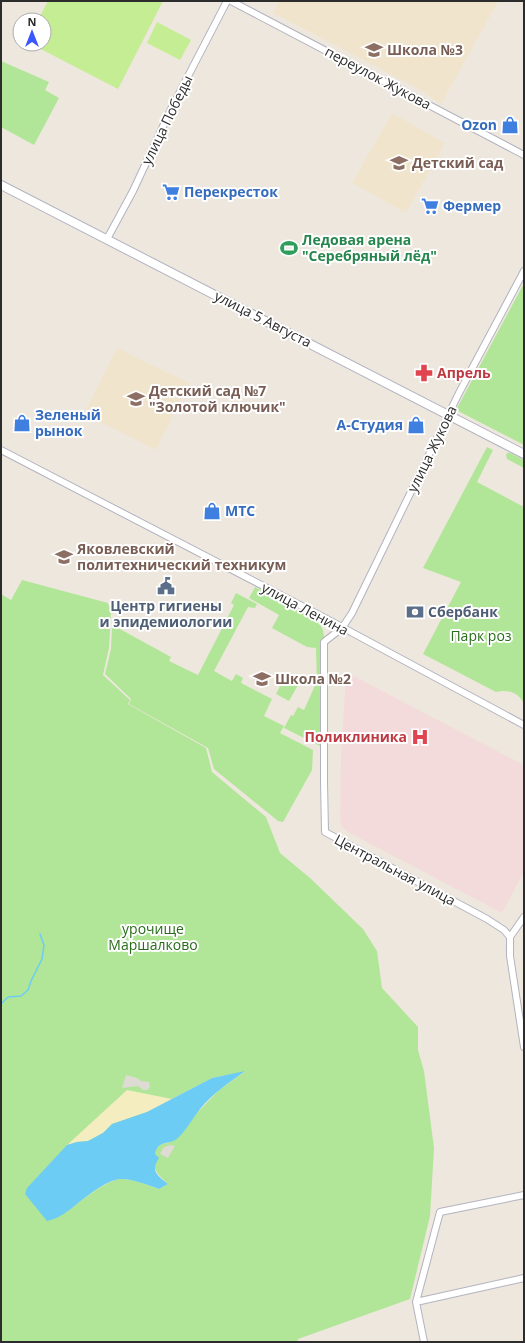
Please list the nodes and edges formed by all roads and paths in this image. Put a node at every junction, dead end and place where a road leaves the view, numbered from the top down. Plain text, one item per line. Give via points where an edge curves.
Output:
1 (227, 1) edge
2 (231, 1) edge
3 (524, 155) edge
4 (1, 185) edge
5 (107, 239) junction
6 (524, 271) edge
7 (448, 415) junction
8 (1, 450) edge
9 (524, 454) edge
10 (342, 628) junction
11 (524, 725) edge
12 (524, 917) edge
13 (510, 938) junction
14 (524, 1047) edge
15 (524, 1195) edge
16 (524, 1278) edge
17 (416, 1302) junction
18 (424, 1342) edge

1 - 5 street, улица Победы
2 - 3 street, переулок Жукова
4 - 5 street, улица 5 Августа
5 - 7 street, улица 5 Августа
6 - 7 street, улица Жукова
7 - 9 street, улица 5 Августа
7 - 10 street, улица Жукова via 352,613
8 - 10 street, улица Ленина
10 - 11 street, улица Ленина
10 - 13 street, Центральная улица via 324,642 325,832 487,919 504,930
12 - 13 street
13 - 14 street via 510,956
15 - 17 street via 440,1212
16 - 17 street
17 - 18 street

